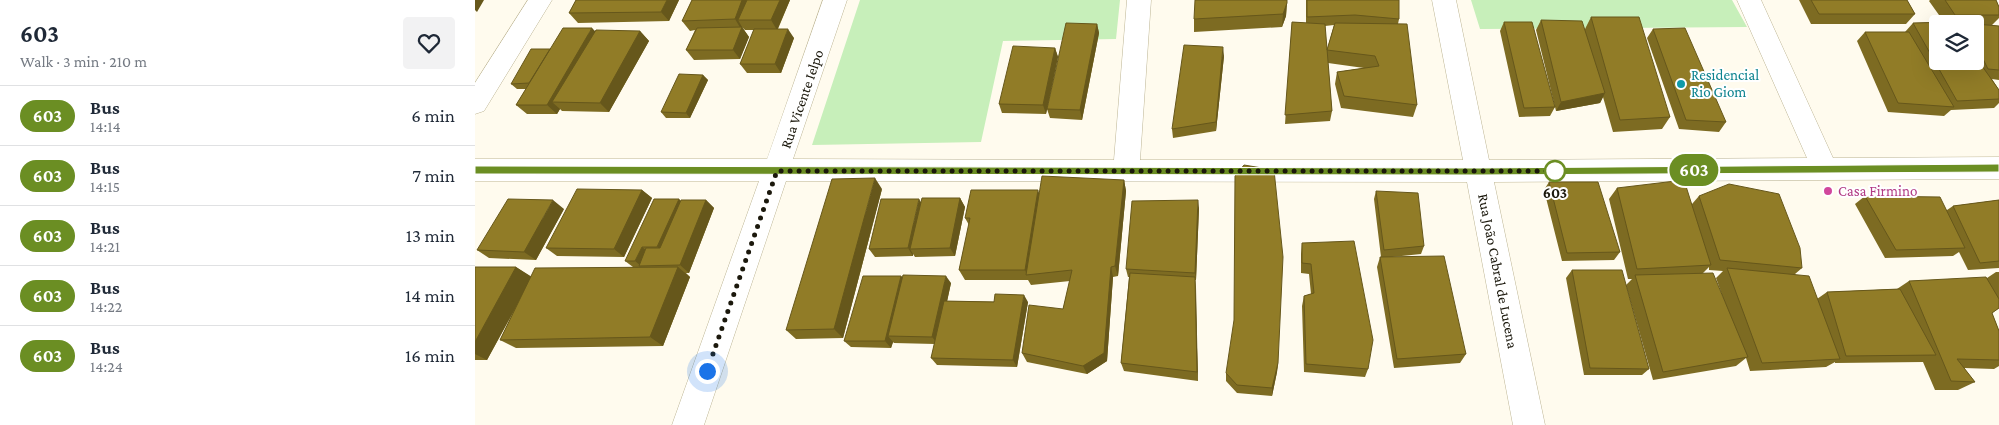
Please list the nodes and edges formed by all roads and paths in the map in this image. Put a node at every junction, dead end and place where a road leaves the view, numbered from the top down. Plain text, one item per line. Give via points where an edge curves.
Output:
1 (540, 0) edge
2 (835, 0) edge
3 (1139, 0) edge
4 (1444, 0) edge
5 (1749, 0) edge
6 (475, 104) edge
7 (1825, 168) junction
8 (1999, 168) edge
9 (475, 170) edge
10 (777, 171) junction
11 (1126, 171) junction
12 (1478, 172) junction
13 (688, 425) edge
14 (1529, 425) edge

1 - 6 street
2 - 10 street, Rua Vicente Ielpo
3 - 11 street
4 - 12 street, Rua João Cabral de Lucena
5 - 7 street
7 - 8 street
7 - 12 street
9 - 10 street
10 - 11 street
10 - 13 street, Rua Vicente Ielpo
11 - 12 street
12 - 14 street, Rua João Cabral de Lucena

